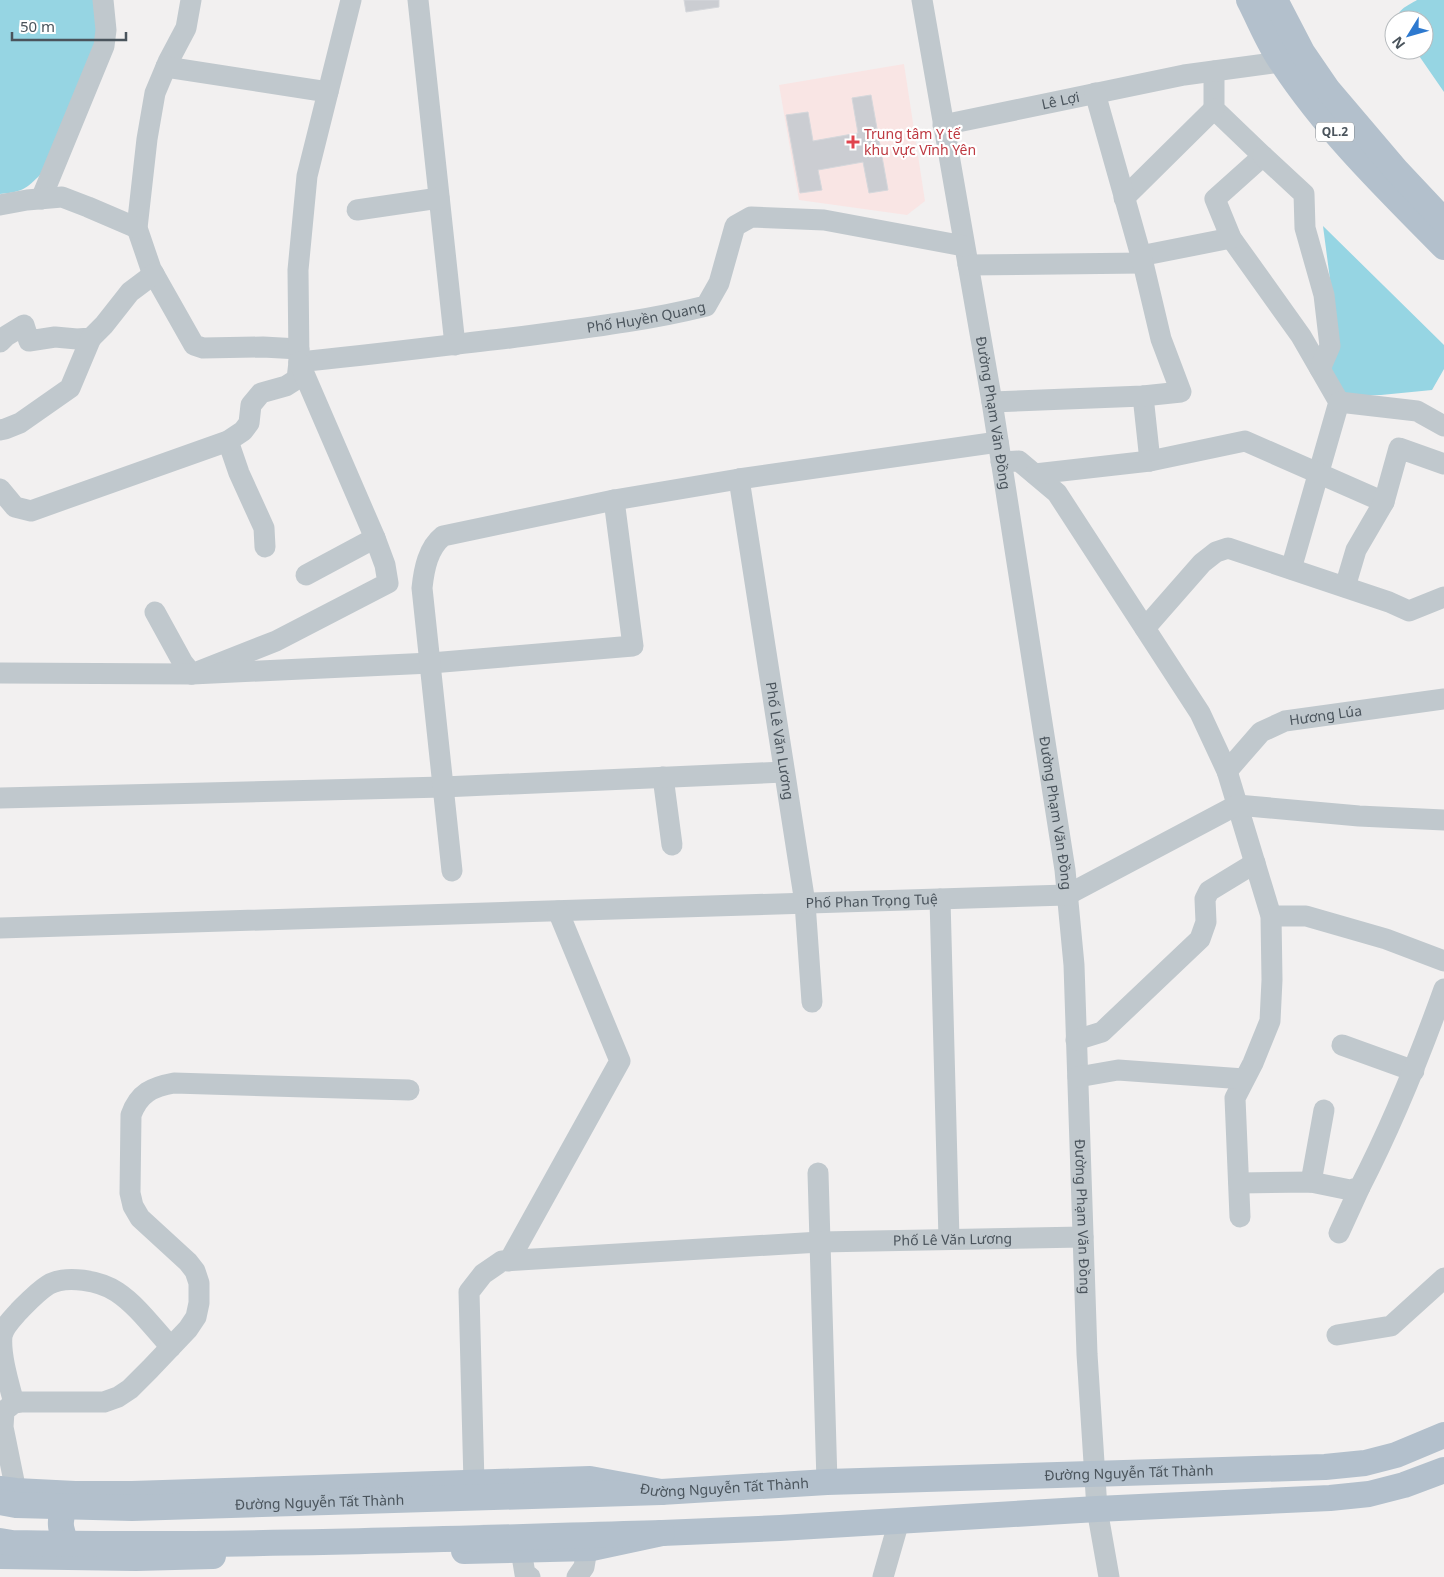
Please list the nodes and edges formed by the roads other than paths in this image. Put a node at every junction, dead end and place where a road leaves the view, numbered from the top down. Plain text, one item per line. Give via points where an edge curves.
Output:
1 (103, 0) edge
2 (191, 0) edge
3 (352, 0) edge
4 (418, 0) edge
5 (922, 0) edge
6 (1249, 0) edge
7 (1275, 0) edge
8 (1291, 57) junction
9 (166, 67) junction
10 (1214, 71) junction
11 (328, 92) junction
12 (1095, 94) junction
13 (1214, 109) junction
14 (943, 126) junction
15 (1263, 156) junction
16 (439, 198) junction
17 (1124, 198) junction
18 (40, 199) junction
19 (0, 205) edge
20 (357, 210) dead end
21 (1444, 221) edge
22 (137, 228) junction
23 (1231, 238) junction
24 (1444, 247) edge
25 (966, 256) junction
26 (1141, 260) junction
27 (154, 274) junction
28 (91, 338) junction
29 (0, 342) edge
30 (455, 344) junction
31 (299, 355) junction
32 (1320, 369) junction
33 (1143, 396) junction
34 (992, 402) junction
35 (1339, 402) junction
36 (1444, 426) edge
37 (0, 430) edge
38 (228, 441) junction
39 (999, 452) junction
40 (1150, 461) junction
41 (1444, 464) edge
42 (1319, 472) junction
43 (1035, 474) junction
44 (739, 480) junction
45 (0, 489) edge
46 (614, 500) junction
47 (1384, 502) junction
48 (375, 538) junction
49 (265, 546) dead end
50 (1291, 569) junction
51 (306, 575) dead end
52 (388, 583) junction
53 (1345, 587) junction
54 (422, 588) junction
55 (1444, 598) edge
56 (155, 612) dead end
57 (1145, 628) junction
58 (431, 663) junction
59 (0, 673) edge
60 (192, 674) junction
61 (1444, 699) edge
62 (1227, 771) junction
63 (784, 772) junction
64 (663, 777) junction
65 (443, 788) junction
66 (0, 798) edge
67 (1237, 805) junction
68 (1444, 820) edge
69 (672, 845) dead end
70 (1255, 863) junction
71 (452, 871) dead end
72 (1068, 895) junction
73 (940, 899) junction
74 (805, 903) junction
75 (558, 911) junction
76 (1271, 916) junction
77 (0, 928) edge
78 (1444, 961) edge
79 (1444, 989) edge
80 (812, 1002) dead end
81 (1076, 1040) junction
82 (1342, 1045) dead end
83 (1414, 1071) junction
84 (1078, 1077) junction
85 (1244, 1079) junction
86 (409, 1090) dead end
87 (1324, 1110) dead end
88 (818, 1174) dead end
89 (1311, 1182) junction
90 (1239, 1183) junction
91 (1360, 1187) junction
92 (1240, 1217) dead end
93 (1340, 1233) dead end
94 (1083, 1237) junction
95 (949, 1239) junction
96 (820, 1242) junction
97 (509, 1261) junction
98 (1444, 1278) edge
99 (1337, 1335) dead end
100 (170, 1347) junction
101 (14, 1403) junction
102 (1444, 1435) edge
103 (1281, 1469) junction
104 (1444, 1470) edge
105 (1095, 1473) junction
106 (827, 1482) junction
107 (474, 1483) junction
108 (4, 1491) edge
109 (660, 1492) junction
110 (74, 1494) junction
111 (1282, 1500) junction
112 (1097, 1509) junction
113 (899, 1521) junction
114 (662, 1533) junction
115 (0, 1541) edge
116 (587, 1549) junction
117 (521, 1550) junction
118 (0, 1556) edge
119 (35, 1556) junction
120 (81, 1557) junction
121 (15, 1577) edge
122 (530, 1577) edge
123 (577, 1577) edge
124 (883, 1577) edge
125 (1108, 1577) edge

1 - 18 street via 104,46
2 - 9 street via 186,28
3 - 11 street
4 - 16 street
5 - 14 street
6 - 8 main road, QL.2
7 - 8 main road, QL.2
8 - 10 street, Lê Lợi
8 - 21 main road, QL.2 via 1328,90
8 - 24 main road, QL.2 via 1314,109
9 - 11 street
9 - 22 street via 155,93
10 - 12 street, Lê Lợi
10 - 13 street
11 - 31 street via 307,176 298,270
12 - 14 street, Lê Lợi
12 - 17 street
13 - 15 street
13 - 17 street
14 - 25 street, Đường Phạm Văn Đồng
15 - 23 street via 1215,199
15 - 32 street via 1304,194 1305,228 1324,295 1330,346
16 - 20 street
16 - 30 street
17 - 26 street
18 - 19 street
18 - 22 street via 62,197
22 - 27 street
23 - 26 street
23 - 32 street via 1301,336
25 - 26 street
25 - 30 street, Phố Huyền Quang via 824,220 751,217 735,226 719,283 706,306 547,333
25 - 34 street, Đường Phạm Văn Đồng
26 - 33 street via 1161,339 1181,392
27 - 28 street via 130,292
27 - 31 street, Phố Huyền Quang via 194,344 203,348 263,347
28 - 29 street via 29,340 24,325
28 - 37 street via 70,388 20,423
30 - 31 street, Phố Huyền Quang
31 - 38 street via 296,379 286,386 261,393 251,405 249,423
31 - 48 street
32 - 35 street
33 - 34 street
33 - 40 street
34 - 39 street, Đường Phạm Văn Đồng
35 - 36 street via 1417,411
35 - 42 street
38 - 45 street via 31,511 15,508
38 - 49 street via 264,528
39 - 43 street via 1020,461
39 - 44 street
39 - 72 street, Đường Phạm Văn Đồng
40 - 42 street via 1245,441
40 - 43 street
41 - 47 street via 1399,448
42 - 47 street
42 - 50 street
43 - 57 street via 1057,493
44 - 46 street
44 - 63 street, Phố Lê Văn Lương
46 - 54 street via 443,536 434,545 424,570
46 - 58 street via 633,646
47 - 53 street via 1356,550
48 - 51 street
48 - 52 street
50 - 53 street
50 - 57 street via 1228,548 1216,552 1202,563
52 - 54 street
52 - 60 street via 276,641
53 - 55 street via 1409,611
54 - 58 street
56 - 60 street via 183,664
57 - 62 street via 1200,713
58 - 60 street
58 - 65 street
59 - 60 street
61 - 62 street, Hương Lúa via 1284,720 1261,732
62 - 67 street
63 - 64 street
63 - 74 street, Phố Lê Văn Lương
64 - 65 street
64 - 69 street
65 - 66 street
65 - 71 street
67 - 68 street
67 - 70 street
67 - 72 street
70 - 76 street
70 - 81 street via 1209,891 1205,899 1206,922 1200,939 1102,1032
72 - 73 street, Phố Phan Trọng Tuệ
72 - 81 street, Đường Phạm Văn Đồng
73 - 74 street, Phố Phan Trọng Tuệ
73 - 95 street
74 - 75 street, Phố Phan Trọng Tuệ
74 - 80 street, Phố Lê Văn Lương
75 - 77 street, Phố Phan Trọng Tuệ
75 - 97 street via 620,1061
76 - 78 street via 1306,916 1386,939
76 - 85 street via 1270,1021
79 - 83 street
81 - 84 street, Đường Phạm Văn Đồng
82 - 83 street
83 - 91 street
84 - 85 street via 1118,1070
84 - 94 street, Đường Phạm Văn Đồng
85 - 90 street via 1235,1098
86 - 100 street via 174,1083 146,1092 135,1104 131,1115 130,1193 133,1206 140,1218 188,1262 198,1283 196,1317
87 - 89 street
88 - 96 street
89 - 90 street
89 - 91 street via 1350,1190
90 - 92 street
91 - 93 street
94 - 95 street, Phố Lê Văn Lương
94 - 105 street, Đường Phạm Văn Đồng
95 - 96 street, Phố Lê Văn Lương
96 - 97 street, Phố Lê Văn Lương
96 - 106 street
97 - 107 street via 502,1261 483,1274 469,1292
98 - 99 street via 1392,1326
100 - 101 street via 130,1389 118,1397 104,1402
100 - 101 street via 118,1292 86,1280 61,1280 49,1284 32,1298 2,1334 1,1349
101 - 108 street via 4,1411
102 - 103 main road, Đường Nguyễn Tất Thành via 1396,1455 1365,1462
103 - 105 main road, Đường Nguyễn Tất Thành
103 - 111 main road
104 - 111 main road via 1369,1494
105 - 106 main road, Đường Nguyễn Tất Thành
105 - 112 street, Đường Phạm Văn Đồng
106 - 109 main road, Đường Nguyễn Tất Thành
107 - 109 main road via 590,1479
107 - 110 main road
108 - 109 main road, Đường Nguyễn Tất Thành, bridge via 16,1506 132,1508
108 - 110 main road
110 - 120 main road via 64,1506 61,1524 68,1546
111 - 112 main road
112 - 113 main road
112 - 125 street, Đường Phạm Văn Đồng
113 - 114 main road
113 - 124 street
114 - 115 main road, bridge via 134,1545
114 - 116 main road
116 - 117 main road
116 - 123 street via 584,1567
117 - 120 main road
117 - 122 street via 525,1574
118 - 119 main road
119 - 120 main road
119 - 121 main road via 22,1566

